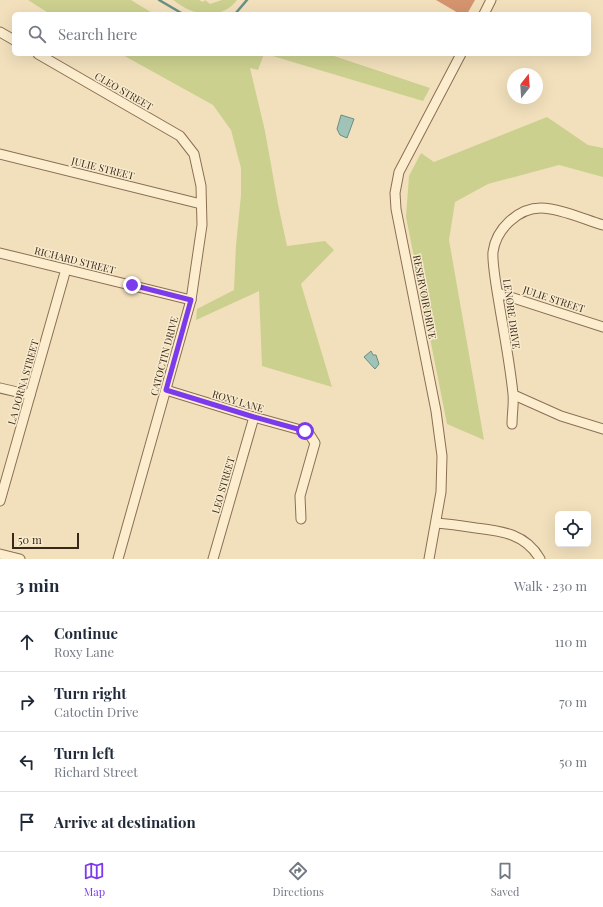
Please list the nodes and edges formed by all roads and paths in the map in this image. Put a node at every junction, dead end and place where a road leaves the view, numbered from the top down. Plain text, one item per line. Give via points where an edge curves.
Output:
1 (492, 0) edge
2 (485, 12) edge
3 (0, 32) edge
4 (12, 39) edge
5 (41, 56) edge
6 (460, 56) edge
7 (0, 154) edge
8 (194, 154) joint
9 (201, 204) junction
10 (603, 225) edge
11 (0, 253) edge
12 (66, 269) junction
13 (498, 293) junction
14 (191, 300) junction
15 (603, 327) edge
16 (0, 388) edge
17 (166, 390) junction
18 (30, 395) junction
19 (514, 395) junction
20 (254, 417) junction
21 (512, 424) dead end
22 (603, 429) edge
23 (0, 501) edge
24 (301, 519) dead end
25 (436, 523) junction
26 (0, 554) edge
27 (20, 559) edge
28 (118, 559) edge
29 (214, 559) edge
30 (429, 559) edge
31 (540, 559) edge

1 - 2 street
3 - 4 street
5 - 8 street, CLEO STREET via 180,136
6 - 25 street, RESERVOIR DRIVE via 399,172 395,193 436,411 442,456 441,492
7 - 9 street, JULIE STREET
8 - 9 street, CATOCTIN DRIVE via 201,186
9 - 14 street, CATOCTIN DRIVE via 202,225
10 - 13 street, LENORE DRIVE via 546,208 534,209 512,219 502,231 493,253
11 - 12 street, RICHARD STREET
12 - 14 street, RICHARD STREET
12 - 18 street, LA DORNA STREET
13 - 15 street, JULIE STREET
13 - 19 street, LENORE DRIVE
14 - 17 street, CATOCTIN DRIVE
16 - 18 street
17 - 20 street, ROXY LANE
17 - 28 street, CATOCTIN DRIVE
18 - 23 street, LA DORNA STREET
19 - 21 street, LENORE DRIVE
19 - 22 street via 561,416
20 - 24 street, ROXY LANE via 308,432 315,443 300,496
20 - 29 street, LEO STREET
25 - 30 street, RESERVOIR DRIVE
25 - 31 street via 512,534 530,546
26 - 27 street

